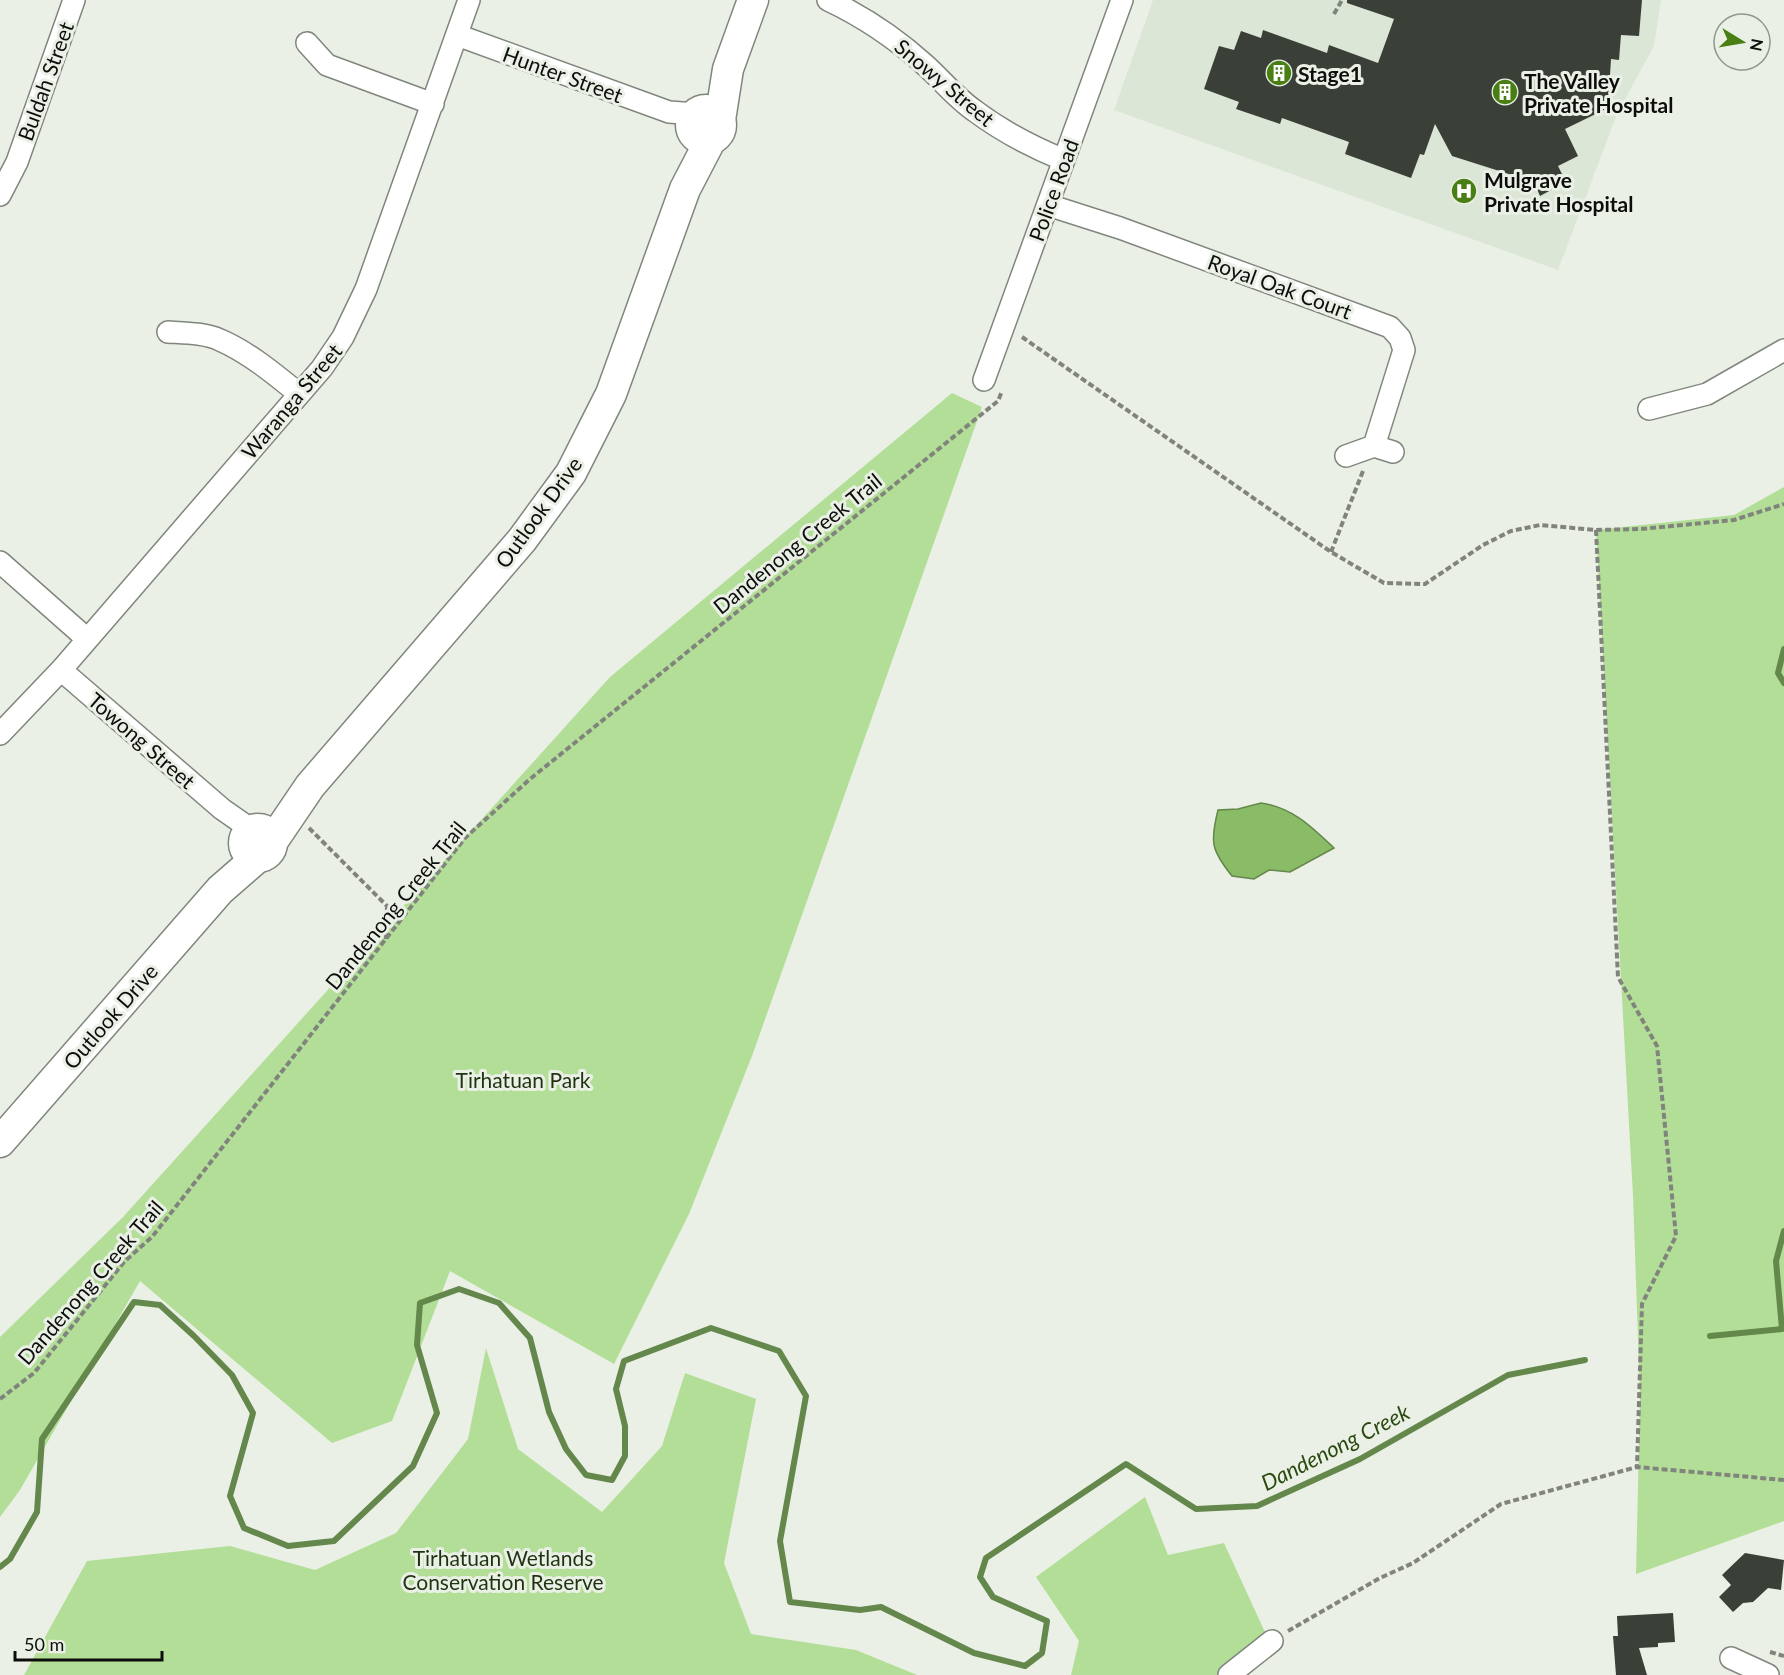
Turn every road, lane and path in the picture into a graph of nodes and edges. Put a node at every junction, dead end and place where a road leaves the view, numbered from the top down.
1 (74, 0) edge
2 (469, 0) edge
3 (753, 0) edge
4 (828, 0) edge
5 (1122, 0) edge
6 (1342, 0) edge
7 (1334, 14) dead end
8 (457, 35) junction
9 (307, 43) dead end
10 (433, 105) junction
11 (698, 123) junction
12 (1064, 160) junction
13 (0, 195) edge
14 (1048, 205) junction
15 (168, 332) dead end
16 (1019, 346) dead end
17 (1784, 351) edge
18 (993, 385) joint
19 (299, 394) junction
20 (1649, 409) dead end
21 (1346, 456) dead end
22 (1367, 467) dead end
23 (1784, 504) edge
24 (1596, 530) junction
25 (1331, 552) junction
26 (0, 562) edge
27 (86, 638) junction
28 (61, 670) junction
29 (0, 734) edge
30 (309, 828) dead end
31 (255, 840) junction
32 (387, 906) junction
33 (405, 915) junction
34 (386, 939) junction
35 (0, 1142) edge
36 (0, 1399) edge
37 (1637, 1467) junction
38 (1783, 1479) edge
39 (1272, 1641) joint
40 (1731, 1658) dead end
41 (1229, 1675) edge
42 (1765, 1675) edge

1 - 13 street, Buldah Street
2 - 8 street, Waranga Street
3 - 11 street, Outlook Drive
4 - 12 street, Snowy Street
5 - 12 street, Police Road
6 - 7 path
8 - 10 street, Waranga Street
8 - 11 street, Hunter Street
9 - 10 street
10 - 19 street, Waranga Street
11 - 31 street, Outlook Drive
12 - 14 street, Police Road
14 - 18 street, Police Road
14 - 21 street, Royal Oak Court
15 - 19 street
16 - 25 path
17 - 20 street
18 - 33 path, Dandenong Creek Trail
19 - 27 street, Waranga Street
22 - 25 path
23 - 24 path
24 - 25 path
24 - 37 path
26 - 27 street
27 - 28 street, Waranga Street
28 - 29 street, Waranga Street
28 - 31 street, Towong Street
30 - 32 path
31 - 35 street, Outlook Drive
32 - 33 path
32 - 34 path
33 - 34 path, Dandenong Creek Trail
34 - 36 path, Dandenong Creek Trail
37 - 38 path
37 - 39 path
39 - 41 street
40 - 42 street

